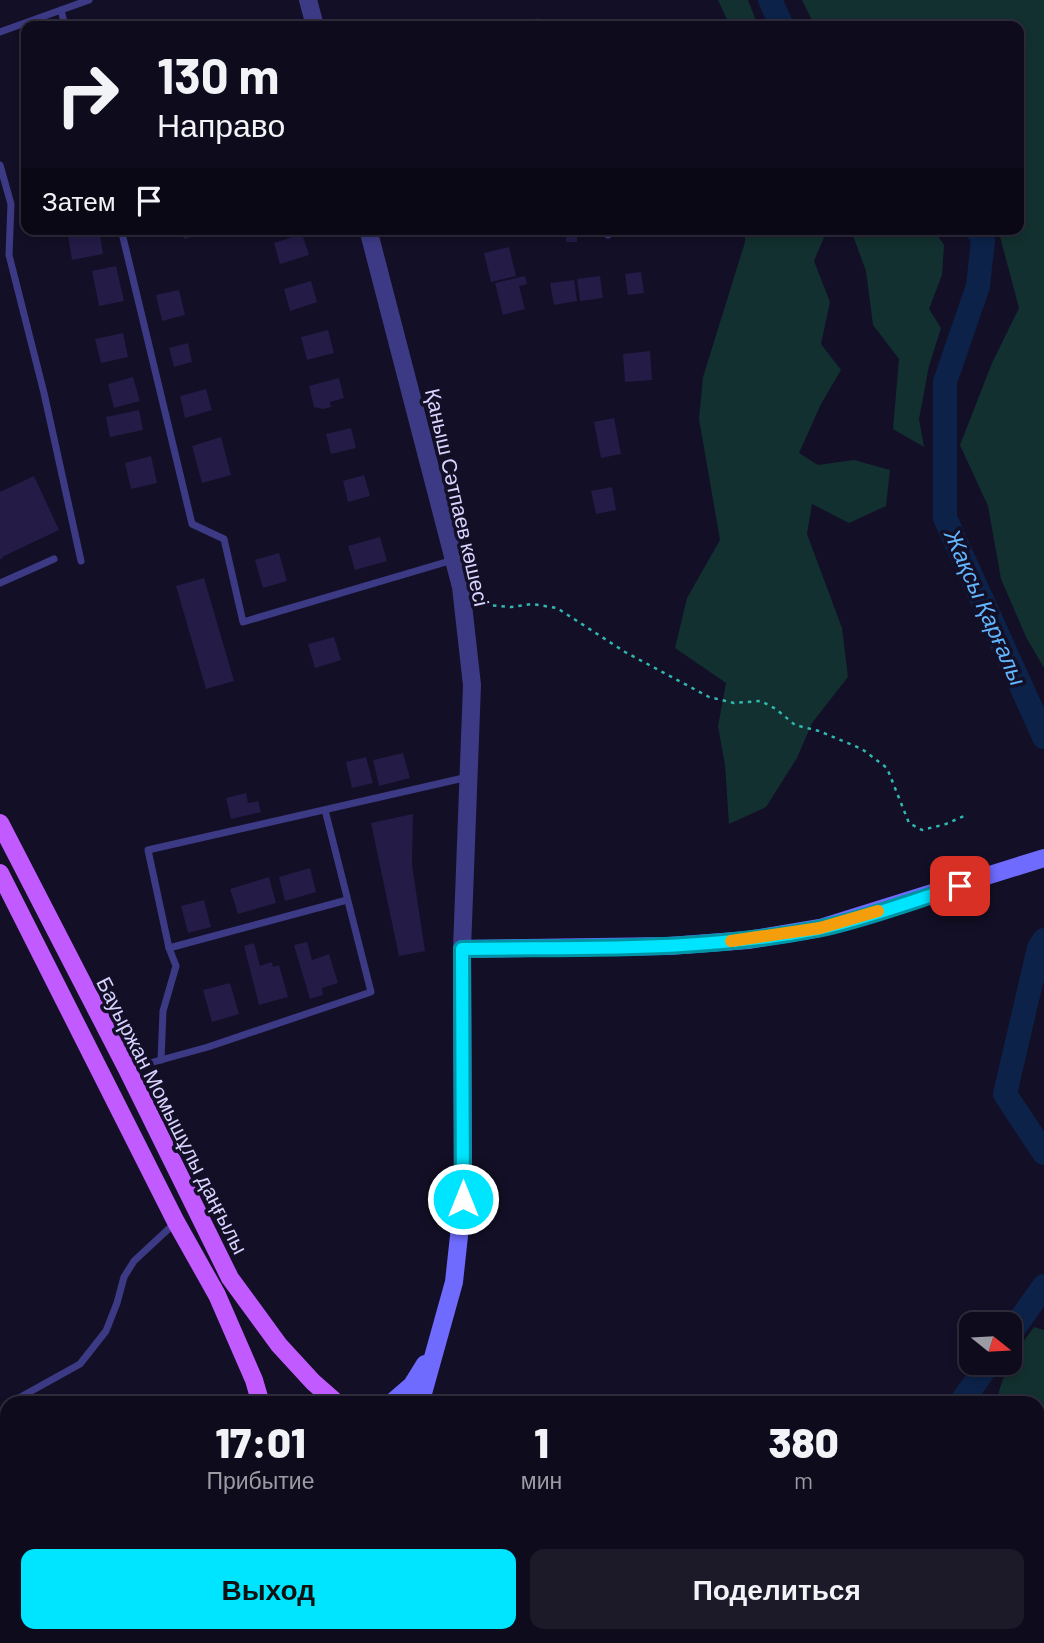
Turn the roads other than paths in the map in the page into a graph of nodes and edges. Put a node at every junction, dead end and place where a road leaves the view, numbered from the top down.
1 (89, 0) edge
2 (308, 0) edge
3 (61, 10) junction
4 (30, 21) edge
5 (64, 21) edge
6 (314, 21) edge
7 (21, 24) edge
8 (0, 32) edge
9 (0, 165) edge
10 (122, 235) edge
11 (370, 235) edge
12 (54, 559) dead end
13 (453, 560) junction
14 (81, 561) dead end
15 (0, 583) edge
16 (468, 777) junction
17 (325, 810) junction
18 (0, 823) edge
19 (1044, 858) edge
20 (0, 873) edge
21 (348, 900) junction
22 (169, 948) junction
23 (462, 949) junction
24 (161, 1060) junction
25 (127, 1069) junction
26 (176, 1222) junction
27 (434, 1350) junction
28 (22, 1396) edge
29 (259, 1396) edge
30 (329, 1396) edge
31 (399, 1396) edge
32 (422, 1396) edge

1 - 3 lane
2 - 6 street
3 - 4 lane
3 - 5 lane
7 - 8 lane
9 - 14 lane
10 - 13 lane
11 - 13 street, Қаныш Сәтпаев көшесі
12 - 15 lane
13 - 16 street, Қаныш Сәтпаев көшесі
16 - 17 lane
16 - 23 street, Қаныш Сәтпаев көшесі
17 - 21 lane
17 - 22 lane
18 - 25 main road, Бауыржан Момышұлы даңғылы
19 - 23 main road
20 - 26 main road, Бауыржан Момышұлы даңғылы
21 - 22 lane
21 - 24 lane
22 - 24 lane
23 - 27 main road
24 - 25 lane
25 - 30 main road, Бауыржан Момышұлы даңғылы
26 - 28 lane
26 - 29 main road, Бауыржан Момышұлы даңғылы
27 - 31 main road
27 - 32 main road

